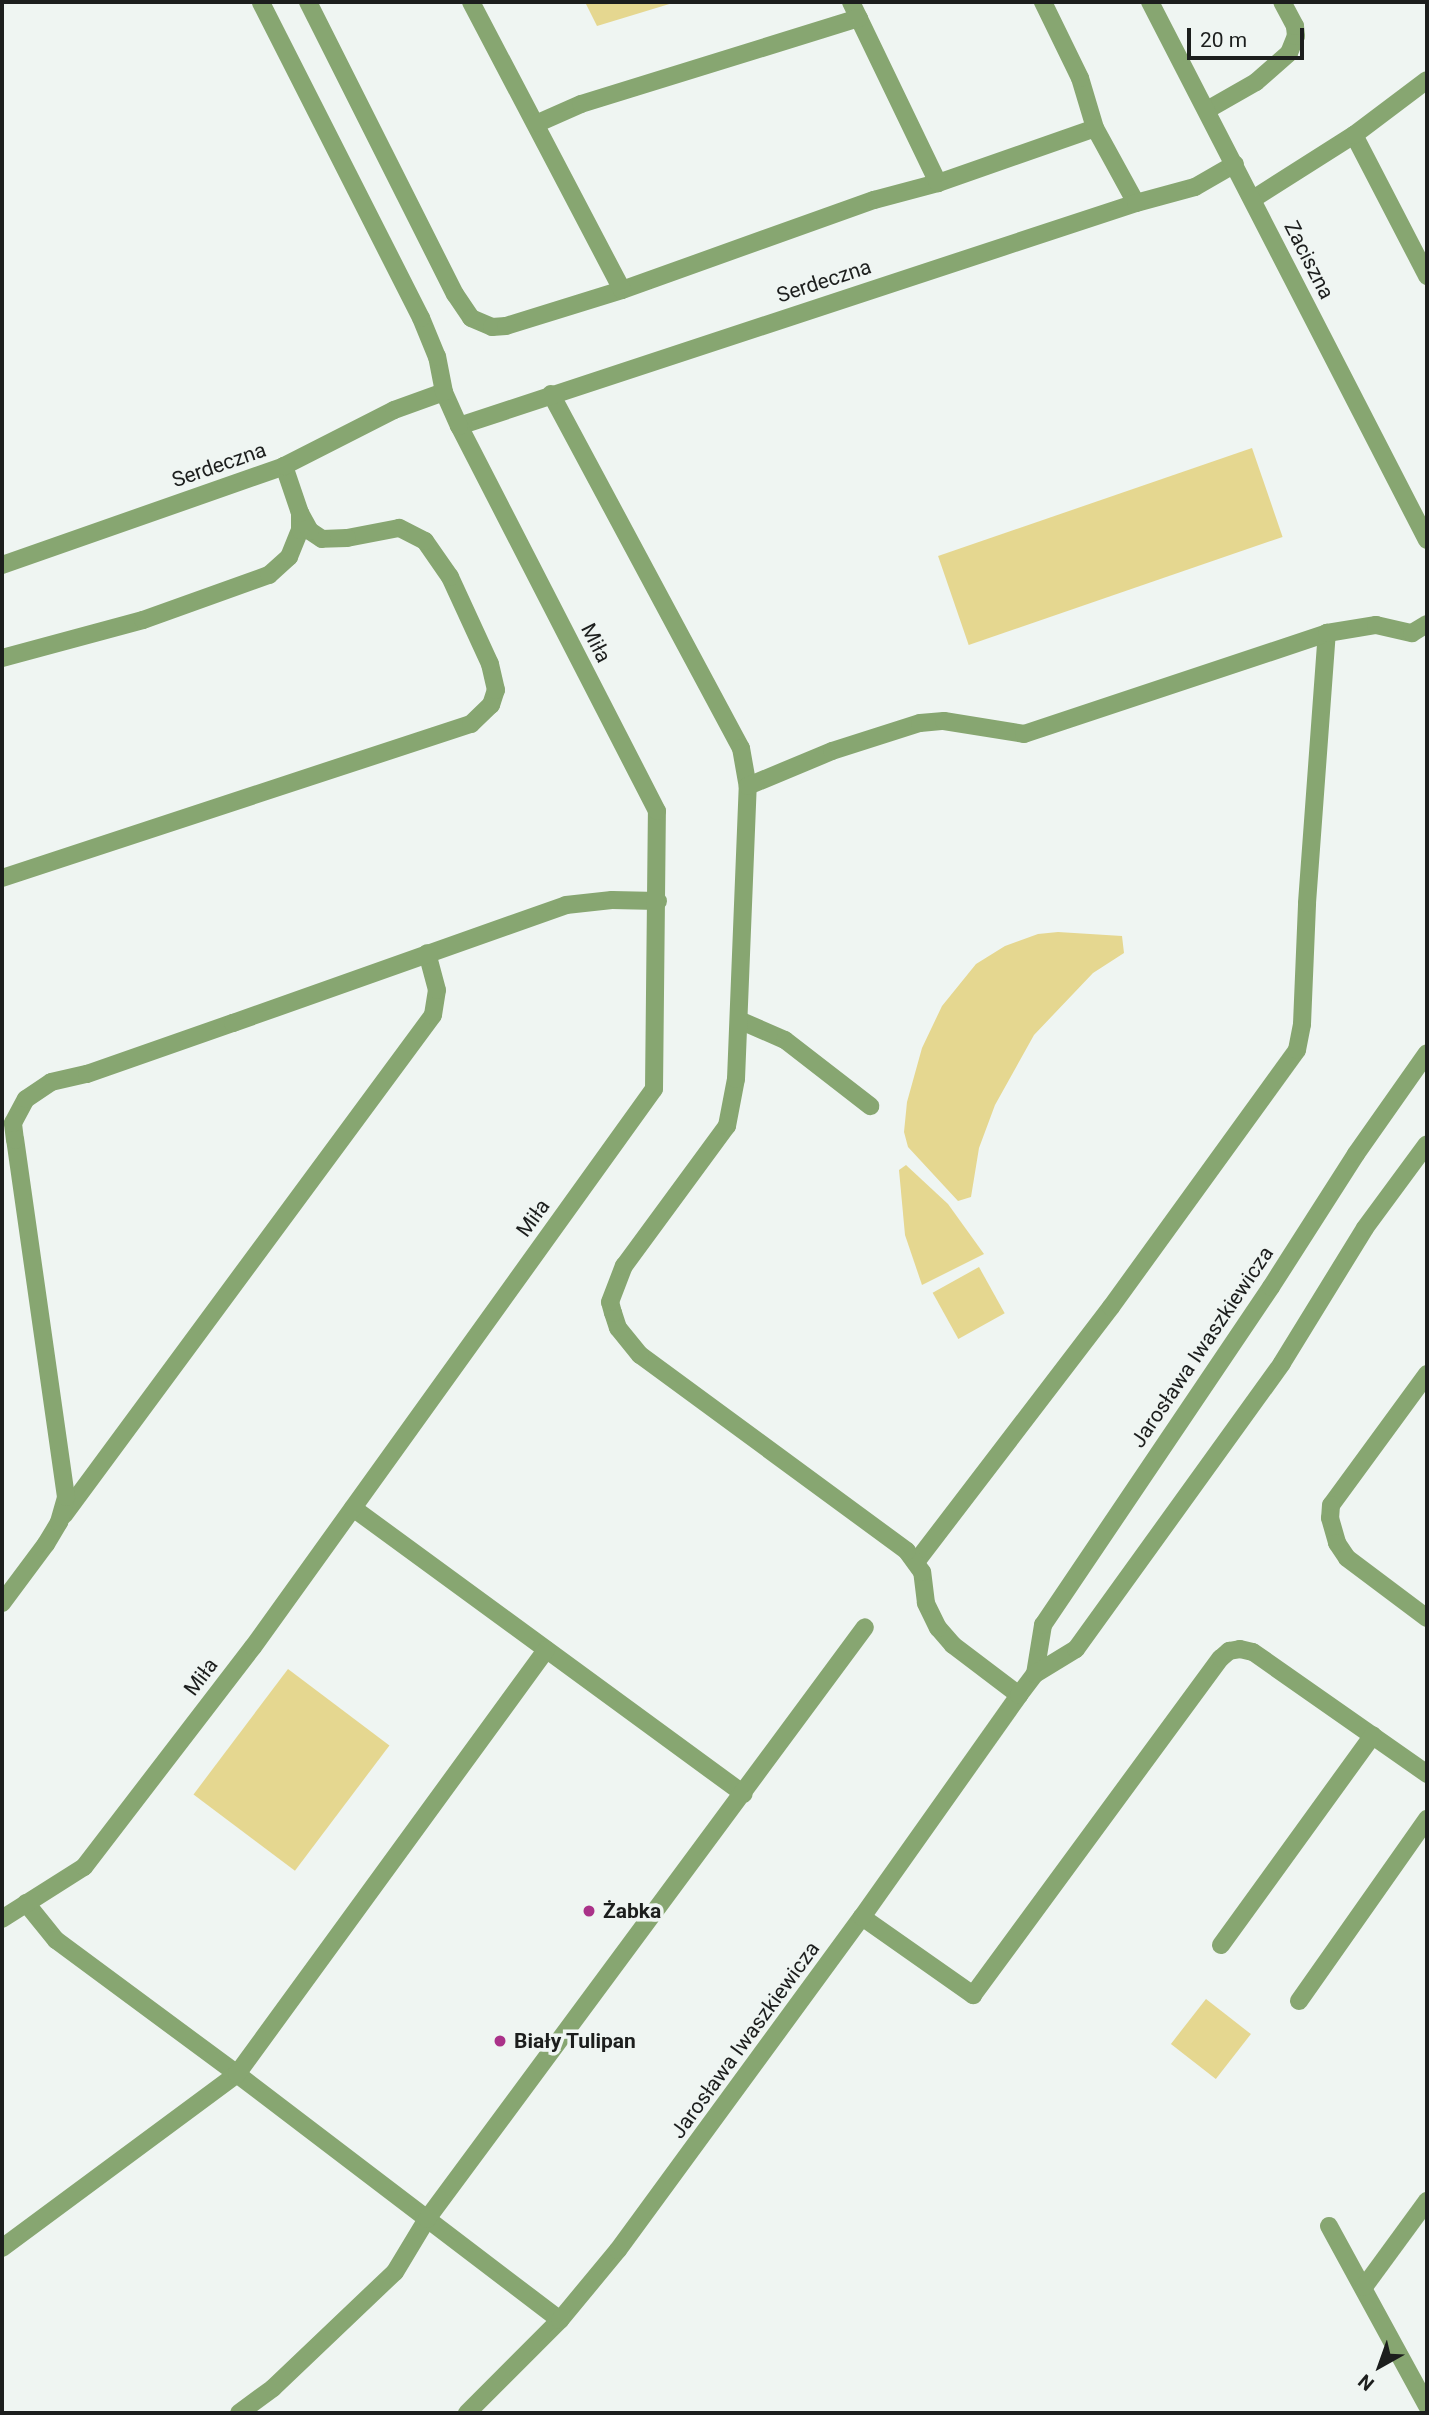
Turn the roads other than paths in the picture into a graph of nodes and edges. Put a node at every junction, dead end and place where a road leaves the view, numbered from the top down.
1 (261, 2) edge
2 (308, 2) edge
3 (471, 2) edge
4 (1043, 2) edge
5 (1150, 2) edge
6 (1282, 2) edge
7 (855, 10) edge
8 (1427, 80) edge
9 (1207, 110) junction
10 (538, 123) junction
11 (1095, 128) junction
12 (1354, 135) junction
13 (1235, 164) junction
14 (938, 183) junction
15 (1253, 199) junction
16 (1136, 203) junction
17 (1427, 276) edge
18 (622, 290) junction
19 (444, 392) junction
20 (551, 394) junction
21 (459, 426) junction
22 (284, 466) junction
23 (300, 513) junction
24 (1427, 540) edge
25 (2, 565) edge
26 (1427, 624) edge
27 (1326, 633) junction
28 (2, 658) edge
29 (747, 786) junction
30 (2, 878) edge
31 (657, 901) junction
32 (427, 953) junction
33 (739, 1020) junction
34 (1427, 1054) edge
35 (870, 1106) dead end
36 (1427, 1144) edge
37 (1427, 1374) edge
38 (353, 1508) junction
39 (59, 1522) junction
40 (916, 1562) junction
41 (2, 1603) edge
42 (1427, 1618) edge
43 (865, 1627) dead end
44 (546, 1650) junction
45 (1035, 1674) junction
46 (1019, 1695) junction
47 (1373, 1735) junction
48 (1427, 1774) edge
49 (744, 1794) junction
50 (1427, 1819) edge
51 (26, 1903) junction
52 (862, 1917) junction
53 (2, 1919) edge
54 (1221, 1945) dead end
55 (1299, 2001) dead end
56 (237, 2074) junction
57 (1427, 2201) edge
58 (427, 2219) junction
59 (1329, 2226) dead end
60 (2, 2248) edge
61 (1364, 2287) junction
62 (560, 2320) junction
63 (1427, 2406) edge
64 (239, 2413) edge
65 (467, 2413) edge

1 - 19 street
2 - 18 street
3 - 10 street
4 - 11 street
5 - 9 street, Zaciszna
6 - 9 street
7 - 10 street
7 - 14 street
8 - 12 street
9 - 13 street, Zaciszna
10 - 18 street
11 - 14 street
11 - 16 street
12 - 15 street
12 - 17 street
13 - 15 street, Zaciszna
13 - 16 street, Serdeczna
14 - 18 street
15 - 24 street, Zaciszna
16 - 20 street, Serdeczna
19 - 21 street
19 - 22 street, Serdeczna
20 - 21 street, Serdeczna
20 - 29 street
21 - 31 street, Miła
22 - 23 street
22 - 25 street, Serdeczna
23 - 28 street
23 - 30 street
26 - 27 street
27 - 29 street
27 - 40 street
29 - 33 street
31 - 32 street
31 - 38 street, Miła
32 - 39 street
32 - 39 street
33 - 35 street
33 - 40 street
34 - 45 street, Jarosława Iwaszkiewicza
36 - 45 street, Jarosława Iwaszkiewicza
37 - 42 street
38 - 44 street
38 - 51 street, Miła
39 - 41 street
40 - 46 street
43 - 49 street
44 - 49 street
44 - 56 street
45 - 46 street, Jarosława Iwaszkiewicza
46 - 52 street, Jarosława Iwaszkiewicza
47 - 48 street
47 - 52 street
47 - 54 street
49 - 58 street
50 - 55 street
51 - 53 street, Miła
51 - 56 street
52 - 62 street, Jarosława Iwaszkiewicza
56 - 58 street
56 - 60 street
57 - 61 street
58 - 62 street
58 - 64 street
59 - 61 street
61 - 63 street
62 - 65 street, Jarosława Iwaszkiewicza

